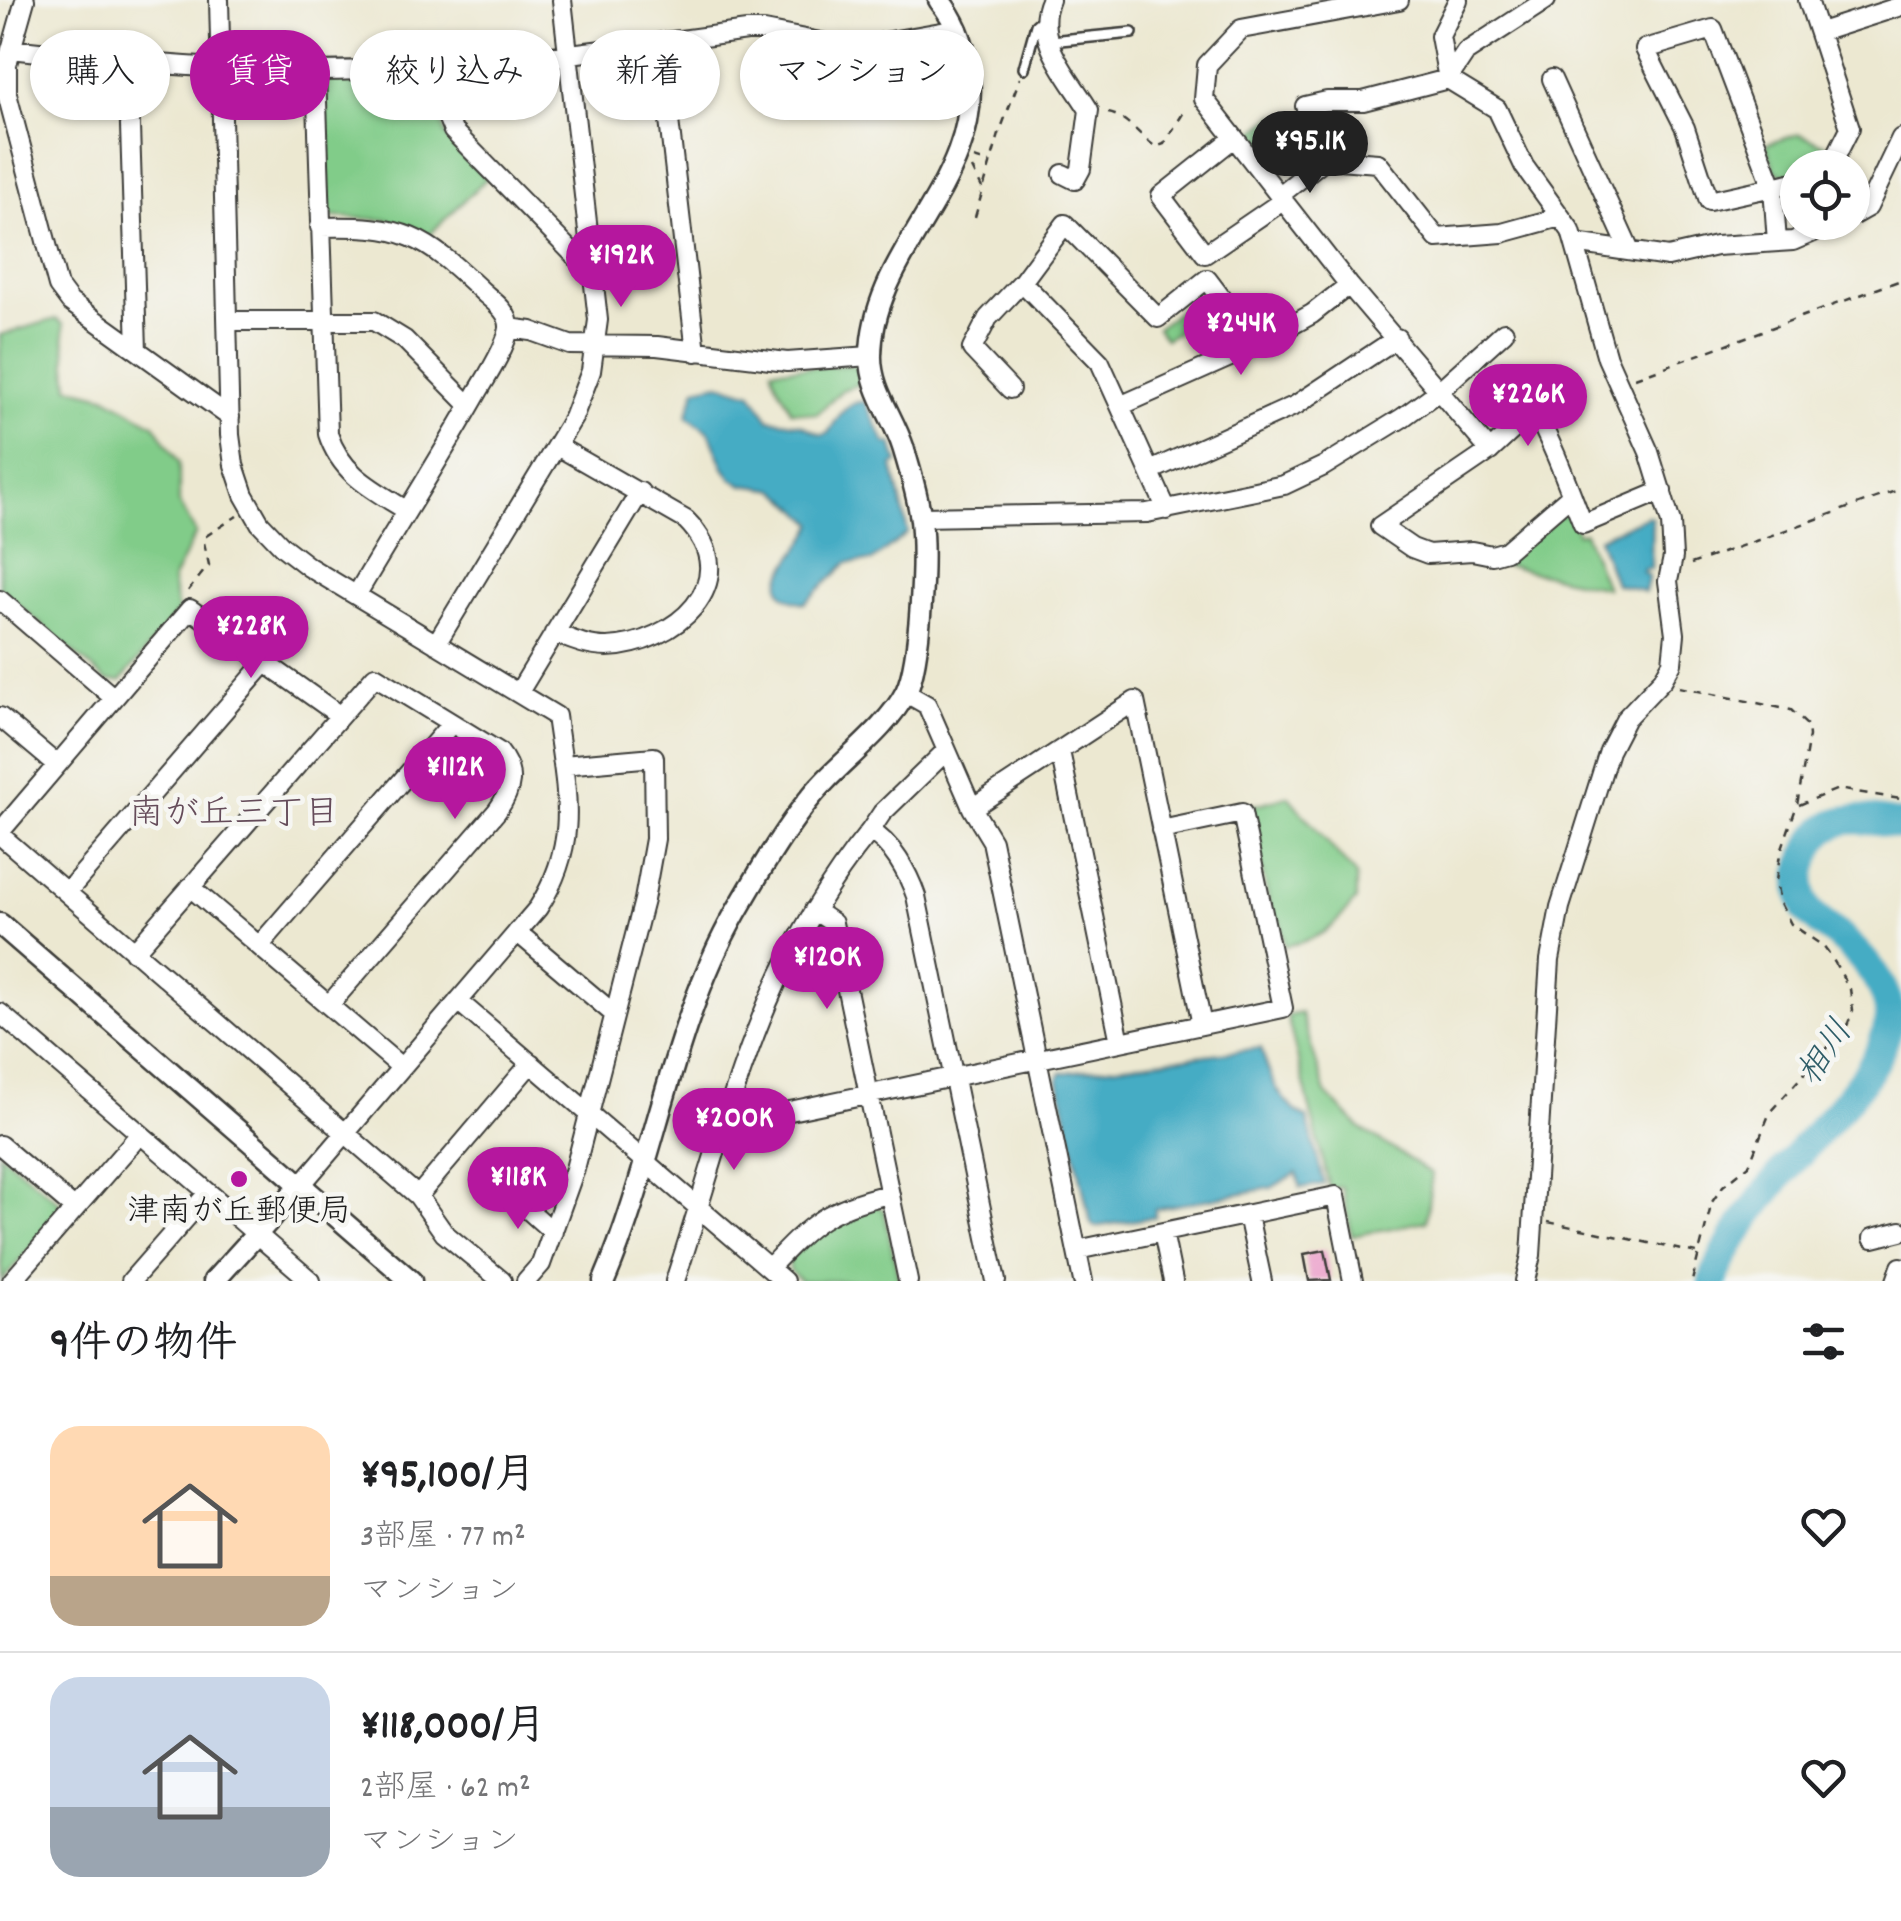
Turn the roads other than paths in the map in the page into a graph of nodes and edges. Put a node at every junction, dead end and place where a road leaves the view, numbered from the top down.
1 (25, 0) edge
2 (218, 0) edge
3 (562, 0) edge
4 (939, 0) edge
5 (1050, 0) edge
6 (1399, 0) edge
7 (1458, 0) edge
8 (1546, 0) edge
9 (1808, 0) edge
10 (1900, 10) edge
11 (1043, 19) junction
12 (219, 30) edge
13 (958, 30) edge
14 (1820, 32) junction
15 (1132, 33) dead end
16 (1050, 41) junction
17 (10, 50) junction
18 (30, 52) edge
19 (580, 53) edge
20 (569, 54) junction
21 (560, 55) edge
22 (1024, 68) road end
23 (1448, 79) junction
24 (1552, 79) dead end
25 (1304, 106) dead end
26 (130, 120) edge
27 (222, 120) edge
28 (317, 120) edge
29 (448, 120) edge
30 (669, 120) edge
31 (967, 120) edge
32 (1234, 138) junction
33 (1901, 138) edge
34 (1839, 150) edge
35 (1063, 174) dead end
36 (1780, 185) edge
37 (1773, 187) junction
38 (1282, 198) junction
39 (1870, 203) edge
40 (1560, 218) junction
41 (320, 227) junction
42 (1790, 240) edge
43 (1575, 242) junction
44 (1777, 242) junction
45 (1630, 249) junction
46 (596, 276) junction
47 (1022, 282) junction
48 (1349, 284) junction
49 (323, 319) junction
50 (228, 321) junction
51 (508, 328) junction
52 (1504, 332) dead end
53 (1396, 338) junction
54 (597, 345) junction
55 (1248, 349) junction
56 (137, 350) junction
57 (696, 352) junction
58 (870, 356) junction
59 (1010, 389) dead end
60 (1440, 390) junction
61 (470, 406) junction
62 (1120, 406) junction
63 (230, 416) junction
64 (558, 446) junction
65 (1490, 450) junction
66 (1150, 471) junction
67 (1662, 491) junction
68 (640, 492) junction
69 (1571, 495) junction
70 (406, 510) junction
71 (1167, 510) junction
72 (921, 517) junction
73 (356, 594) junction
74 (0, 600) edge
75 (554, 633) junction
76 (436, 644) junction
77 (266, 662) junction
78 (519, 692) junction
79 (906, 693) junction
80 (114, 698) junction
81 (339, 715) junction
82 (0, 718) edge
83 (452, 723) junction
84 (946, 751) junction
85 (1060, 751) junction
86 (56, 766) junction
87 (563, 766) junction
88 (972, 808) junction
89 (1161, 830) junction
90 (870, 831) junction
91 (0, 833) edge
92 (190, 887) junction
93 (67, 892) junction
94 (814, 910) junction
95 (0, 924) edge
96 (517, 932) junction
97 (260, 945) junction
98 (134, 952) junction
99 (458, 1001) junction
100 (328, 1005) junction
101 (0, 1013) edge
102 (614, 1014) junction
103 (1202, 1025) junction
104 (1120, 1042) junction
105 (1037, 1058) junction
106 (531, 1063) junction
107 (401, 1067) junction
108 (952, 1076) junction
109 (867, 1094) junction
110 (590, 1112) junction
111 (723, 1125) junction
112 (343, 1132) junction
113 (140, 1134) junction
114 (0, 1144) edge
115 (644, 1160) junction
116 (301, 1184) junction
117 (208, 1192) junction
118 (889, 1194) junction
119 (418, 1196) junction
120 (516, 1198) dead end
121 (74, 1208) junction
122 (699, 1208) junction
123 (1248, 1214) junction
124 (1901, 1231) edge
125 (256, 1232) junction
126 (552, 1232) junction
127 (1163, 1232) junction
128 (1874, 1238) dead end
129 (1077, 1250) junction
130 (1901, 1267) edge
131 (769, 1268) junction
132 (303, 1278) edge
133 (12, 1281) edge
134 (131, 1281) edge
135 (214, 1281) edge
136 (411, 1281) edge
137 (502, 1281) edge
138 (526, 1281) edge
139 (604, 1281) edge
140 (675, 1281) edge
141 (784, 1281) edge
142 (908, 1281) edge
143 (996, 1281) edge
144 (1084, 1281) edge
145 (1173, 1281) edge
146 (1262, 1281) edge
147 (1354, 1281) edge
148 (1525, 1281) edge
149 (1896, 1281) edge

1 - 17 street
2 - 12 street
3 - 20 street
4 - 13 street
5 - 11 street
6 - 32 street
7 - 23 street
8 - 23 street
9 - 14 street
10 - 14 street
11 - 16 street
11 - 22 lane
14 - 34 street
15 - 16 lane
16 - 35 street
17 - 18 street
17 - 56 street
19 - 20 street
20 - 21 street
20 - 46 street
23 - 25 street
23 - 40 street
24 - 45 street
26 - 56 street
27 - 50 street
28 - 41 street
29 - 46 street
30 - 57 street
31 - 58 street
32 - 38 street
32 - 38 street
33 - 39 street
36 - 37 street
37 - 37 street
37 - 44 street
38 - 40 street
38 - 48 street
40 - 43 street
41 - 49 street
41 - 51 street
42 - 44 street
43 - 45 street
43 - 67 street
44 - 45 street
46 - 54 street
47 - 55 street
47 - 59 street
47 - 62 street
48 - 53 street
48 - 55 street
49 - 50 street
49 - 61 street
49 - 70 street
50 - 63 street
51 - 54 street
51 - 61 street
52 - 60 street
53 - 60 street
53 - 66 street
54 - 57 street
54 - 64 street
55 - 62 street
56 - 63 street
57 - 58 street
58 - 72 street
60 - 65 street
60 - 71 street
61 - 70 street
62 - 66 street
63 - 73 street
64 - 68 street
64 - 76 street
65 - 69 street
65 - 69 street
66 - 71 street
67 - 69 street
67 - 148 street
68 - 75 street
68 - 75 street
70 - 73 street
71 - 72 street
72 - 79 street
73 - 76 street
74 - 80 street
75 - 78 street
76 - 78 street
77 - 80 street
77 - 81 street
77 - 93 street
78 - 87 street
79 - 84 street
79 - 115 street
80 - 86 street
81 - 83 street
81 - 92 street
82 - 86 street
83 - 97 street
83 - 100 street
84 - 88 street
84 - 90 street
85 - 88 street
85 - 89 street
85 - 104 street
86 - 91 street
87 - 96 street
87 - 102 street
88 - 105 street
89 - 103 street
89 - 103 street
90 - 94 street
90 - 108 street
91 - 93 street
92 - 97 street
92 - 98 street
93 - 98 street
94 - 109 street
94 - 111 street
95 - 116 street
96 - 99 street
96 - 102 street
97 - 100 street
98 - 112 street
99 - 106 street
99 - 107 street
100 - 107 street
101 - 113 street
102 - 110 street
103 - 104 street
104 - 105 street
105 - 108 street
105 - 129 street
106 - 110 street
106 - 119 street
107 - 112 street
108 - 109 street
108 - 143 street
109 - 111 street
109 - 118 street
110 - 115 street
110 - 126 street
111 - 122 street
112 - 116 street
112 - 119 street
113 - 117 street
113 - 121 street
114 - 121 street
115 - 122 street
115 - 139 street
116 - 125 street
116 - 136 street
117 - 125 street
117 - 134 street
118 - 131 street
118 - 142 street
119 - 137 street
120 - 126 street
121 - 133 street
122 - 131 street
122 - 140 street
123 - 127 street
123 - 146 street
123 - 147 street
124 - 128 street
125 - 132 street
125 - 135 street
126 - 138 street
127 - 129 street
127 - 145 street
129 - 144 street
130 - 149 street
131 - 141 street

